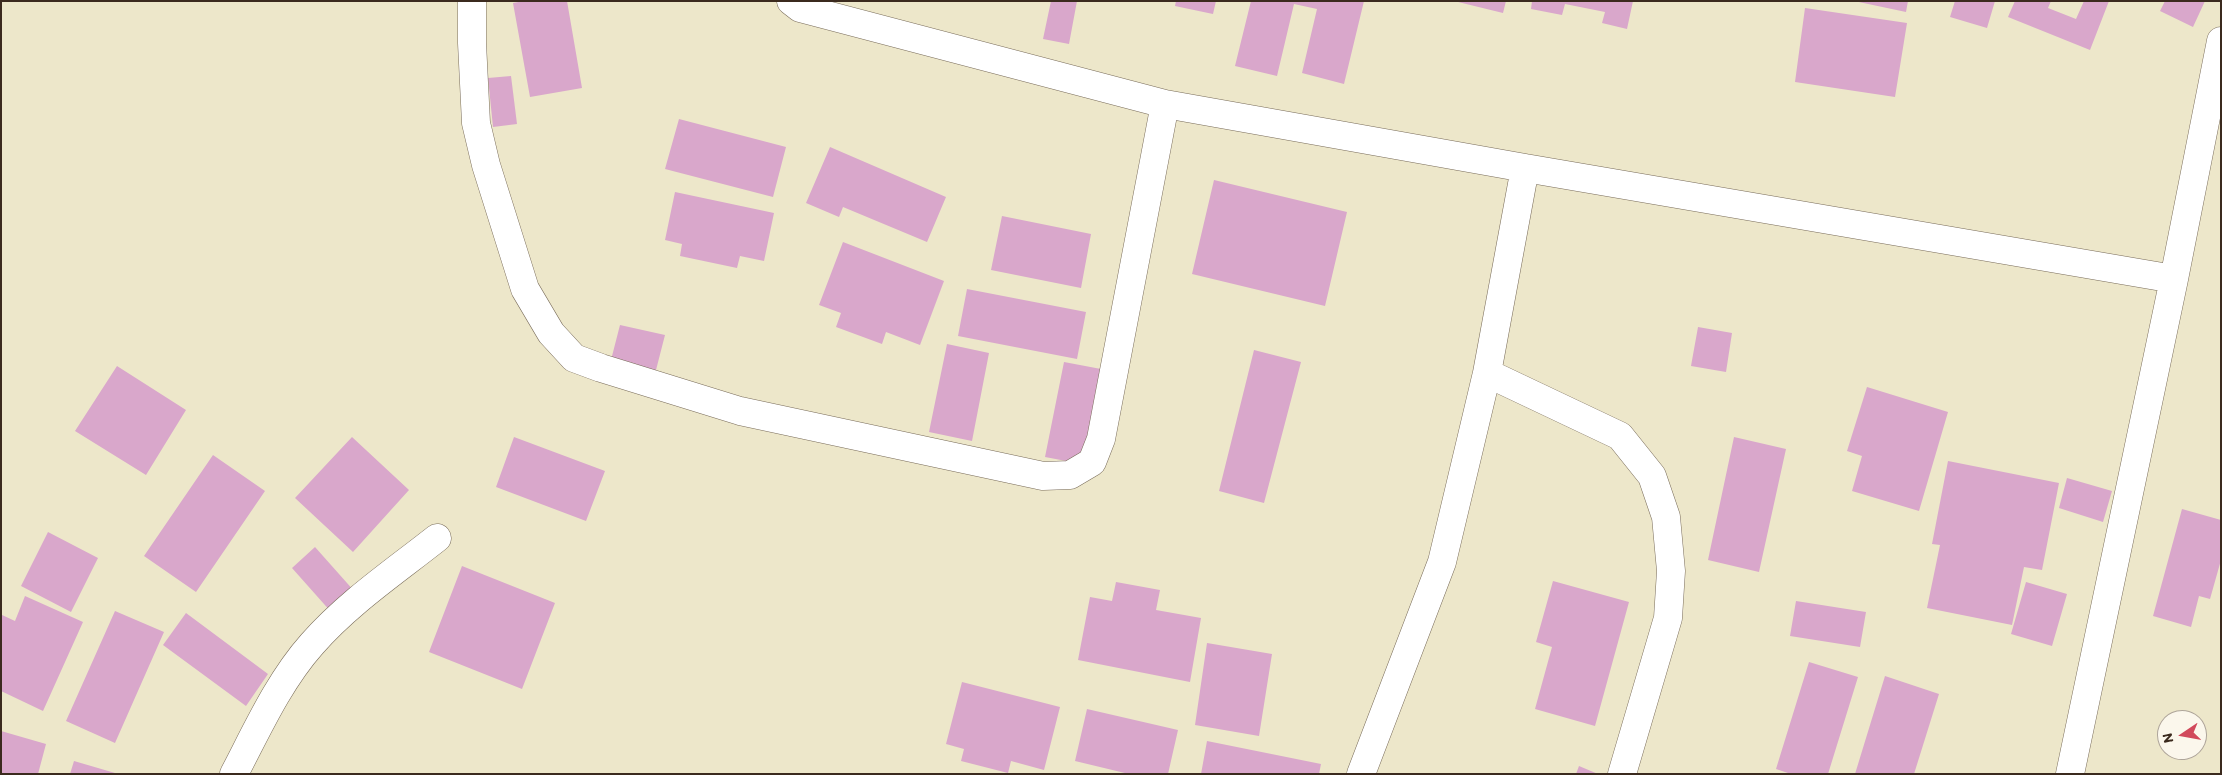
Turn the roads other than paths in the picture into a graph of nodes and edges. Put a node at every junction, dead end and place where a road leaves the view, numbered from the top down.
1 (472, 1) edge
2 (791, 1) edge
3 (2221, 41) edge
4 (1165, 104) junction
5 (1525, 168) junction
6 (2174, 279) junction
7 (1487, 374) junction
8 (437, 538) dead end
9 (234, 774) edge
10 (1361, 774) edge
11 (1622, 774) edge
12 (2070, 774) edge

1 - 4 street
2 - 4 street
3 - 6 street
4 - 5 street
5 - 6 street
5 - 7 street
6 - 12 street
7 - 10 street
7 - 11 street
8 - 9 street

